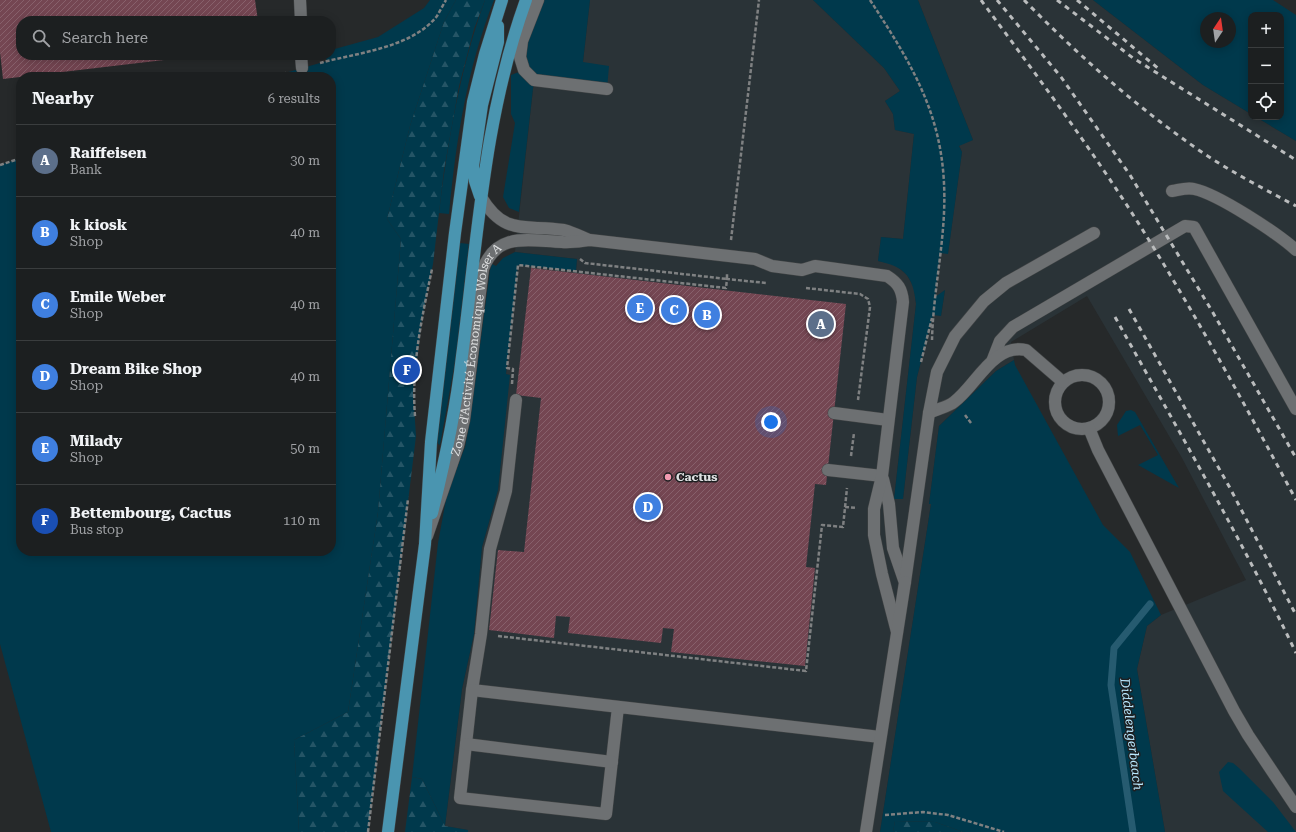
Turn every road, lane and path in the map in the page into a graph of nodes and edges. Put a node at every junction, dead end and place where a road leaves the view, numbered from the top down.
1 (300, 0) edge
2 (446, 0) edge
3 (526, 0) edge
4 (538, 0) edge
5 (759, 0) edge
6 (870, 0) edge
7 (500, 5) edge
8 (301, 16) edge
9 (302, 60) edge
10 (302, 68) junction
11 (288, 72) edge
12 (607, 89) dead end
13 (16, 160) edge
14 (0, 165) edge
15 (1172, 190) dead end
16 (481, 197) junction
17 (1094, 232) dead end
18 (590, 240) junction
19 (1296, 250) edge
20 (577, 256) dead end
21 (729, 256) junction
22 (727, 279) junction
23 (774, 284) dead end
24 (805, 288) dead end
25 (932, 344) dead end
26 (993, 359) junction
27 (507, 368) dead end
28 (1063, 382) junction
29 (516, 400) dead end
30 (1296, 409) edge
31 (929, 412) junction
32 (834, 413) dead end
33 (856, 416) junction
34 (888, 420) junction
35 (1089, 428) junction
36 (828, 470) dead end
37 (849, 472) junction
38 (882, 476) junction
39 (845, 507) junction
40 (864, 508) dead end
41 (425, 544) junction
42 (904, 582) junction
43 (898, 632) junction
44 (481, 634) junction
45 (472, 690) junction
46 (618, 707) junction
47 (880, 737) junction
48 (466, 744) junction
49 (612, 762) junction
50 (1296, 806) edge
51 (883, 816) dead end
52 (388, 832) edge
53 (866, 832) edge
54 (1004, 832) edge

1 - 8 street
2 - 10 path
3 - 16 main road
4 - 12 street
5 - 21 path
6 - 25 path
7 - 16 main road
7 - 41 main road
9 - 10 street
10 - 11 path
13 - 14 path
15 - 19 street
16 - 18 street, Zone d'Activité Économique Wolser A
16 - 41 main road
17 - 31 street, Zone d'Activité Économique Wolser A
18 - 21 street, Zone d'Activité Économique Wolser A
18 - 41 street, Zone d'Activité Économique Wolser A
20 - 22 path
21 - 22 path
21 - 34 street, Zone d'Activité Économique Wolser A
22 - 23 path
22 - 27 path
24 - 33 path
26 - 28 street
26 - 30 street
26 - 31 street
28 - 35 street
28 - 35 street
29 - 44 street
31 - 42 street, Zone d'Activité Économique Wolser A
32 - 33 street
33 - 34 street
33 - 37 path
34 - 38 street, Zone d'Activité Économique Wolser A
35 - 50 street
36 - 37 street
37 - 38 street
37 - 39 path
38 - 42 street, Zone d'Activité Économique Wolser A
38 - 43 street, Zone d'Activité Économique Wolser A
39 - 40 path
39 - 44 path
41 - 52 main road
42 - 43 street, Zone d'Activité Économique Wolser A
43 - 47 street, Zone d'Activité Économique Wolser A
44 - 45 street
45 - 46 street
45 - 48 street
46 - 47 street
46 - 49 street
47 - 53 street, Zone d'Activité Économique Wolser A
48 - 49 street
48 - 49 street
51 - 54 path

